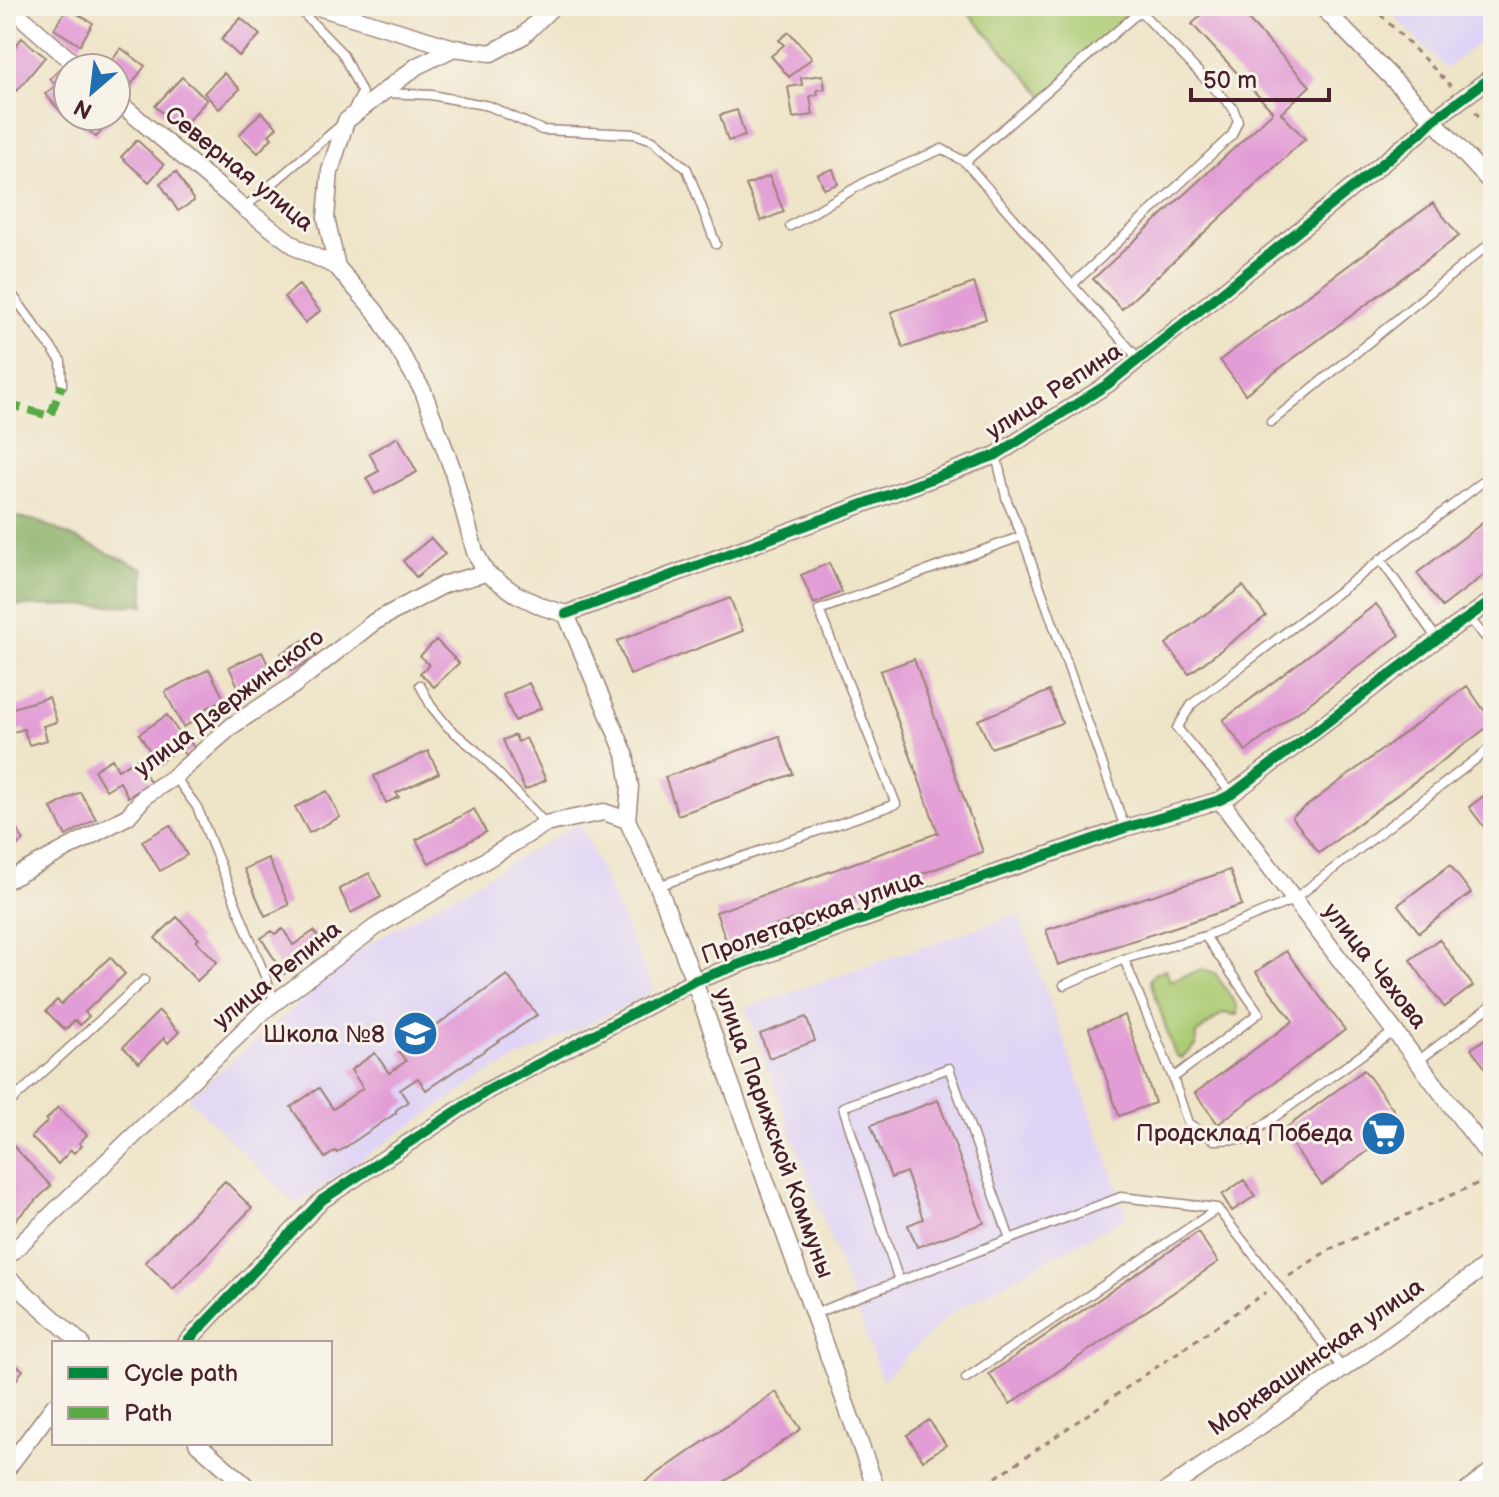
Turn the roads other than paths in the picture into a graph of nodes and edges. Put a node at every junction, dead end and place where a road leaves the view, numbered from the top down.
1 (9, 6) edge
2 (296, 6) edge
3 (315, 6) edge
4 (553, 6) edge
5 (1321, 6) edge
6 (1143, 9) edge
7 (454, 48) junction
8 (61, 52) edge
9 (1493, 76) edge
10 (381, 93) junction
11 (132, 114) edge
12 (1433, 120) junction
13 (346, 121) junction
14 (965, 162) junction
15 (1493, 185) edge
16 (244, 208) junction
17 (790, 226) dead end
18 (1493, 241) edge
19 (716, 244) dead end
20 (337, 267) junction
21 (1072, 285) junction
22 (6, 286) edge
23 (1139, 359) junction
24 (62, 385) dead end
25 (1271, 422) dead end
26 (996, 455) junction
27 (1493, 474) edge
28 (1022, 536) junction
29 (1380, 559) junction
30 (486, 573) junction
31 (1493, 600) edge
32 (566, 614) junction
33 (1469, 618) junction
34 (1437, 639) junction
35 (1493, 646) edge
36 (420, 685) dead end
37 (1493, 746) edge
38 (174, 777) junction
39 (1226, 797) junction
40 (627, 820) junction
41 (545, 824) junction
42 (1125, 828) junction
43 (6, 881) edge
44 (658, 886) junction
45 (1293, 900) junction
46 (1205, 936) junction
47 (1124, 959) junction
48 (144, 980) dead end
49 (694, 981) junction
50 (1064, 985) dead end
51 (275, 1002) junction
52 (1493, 1004) edge
53 (1396, 1031) junction
54 (1418, 1061) junction
55 (1173, 1078) junction
56 (6, 1106) edge
57 (1493, 1161) edge
58 (1217, 1208) junction
59 (1010, 1239) junction
60 (6, 1258) edge
61 (1493, 1261) edge
62 (6, 1276) edge
63 (899, 1281) junction
64 (813, 1314) junction
65 (79, 1341) edge
66 (188, 1341) edge
67 (1343, 1369) junction
68 (966, 1378) dead end
69 (52, 1409) edge
70 (199, 1445) edge
71 (6, 1470) edge
72 (1493, 1470) edge
73 (252, 1491) edge
74 (877, 1491) edge
75 (1166, 1491) edge
76 (1467, 1491) edge

1 - 8 street
2 - 13 lane
3 - 7 street
4 - 7 street
5 - 12 street
6 - 14 lane
6 - 21 lane
7 - 10 street
9 - 12 street, улица Репина
10 - 13 street
10 - 19 lane
11 - 16 street, Северная улица
12 - 15 street
12 - 23 street, улица Репина
13 - 16 lane
13 - 20 street, Северная улица
14 - 17 lane
14 - 21 lane
16 - 20 street, Северная улица
18 - 25 lane
20 - 30 street, Северная улица
21 - 23 lane
22 - 24 lane
23 - 26 street, улица Репина
26 - 28 lane
26 - 32 street, улица Репина
27 - 29 lane
28 - 42 lane
28 - 44 lane
29 - 34 lane
29 - 39 lane
30 - 32 street
30 - 38 street, улица Дзержинского
31 - 33 street, Пролетарская улица
32 - 40 street, улица Парижской Коммуны
33 - 34 street, Пролетарская улица
33 - 35 lane
34 - 39 street, Пролетарская улица
36 - 41 lane
37 - 45 lane
38 - 43 street, улица Дзержинского
38 - 51 lane
39 - 42 street, Пролетарская улица
39 - 45 street, улица Чехова
40 - 41 street, улица Репина
40 - 44 street, улица Парижской Коммуны
41 - 51 street, улица Репина
42 - 49 street, Пролетарская улица
44 - 49 street, улица Парижской Коммуны
45 - 46 lane
45 - 53 street, улица Чехова
46 - 47 lane
46 - 55 lane
47 - 50 lane
47 - 55 lane
48 - 56 lane
49 - 64 street, улица Парижской Коммуны
49 - 66 street, Пролетарская улица
51 - 60 street, улица Репина
52 - 54 lane
53 - 54 street, улица Чехова
53 - 55 lane
54 - 57 street, улица Чехова
58 - 59 lane
58 - 67 lane
58 - 68 lane
59 - 63 lane
59 - 63 lane
61 - 67 street, Морквашинская улица
62 - 65 street
63 - 64 lane
64 - 74 street, улица Парижской Коммуны
67 - 75 street, Морквашинская улица
69 - 71 street
70 - 73 street
72 - 76 street

